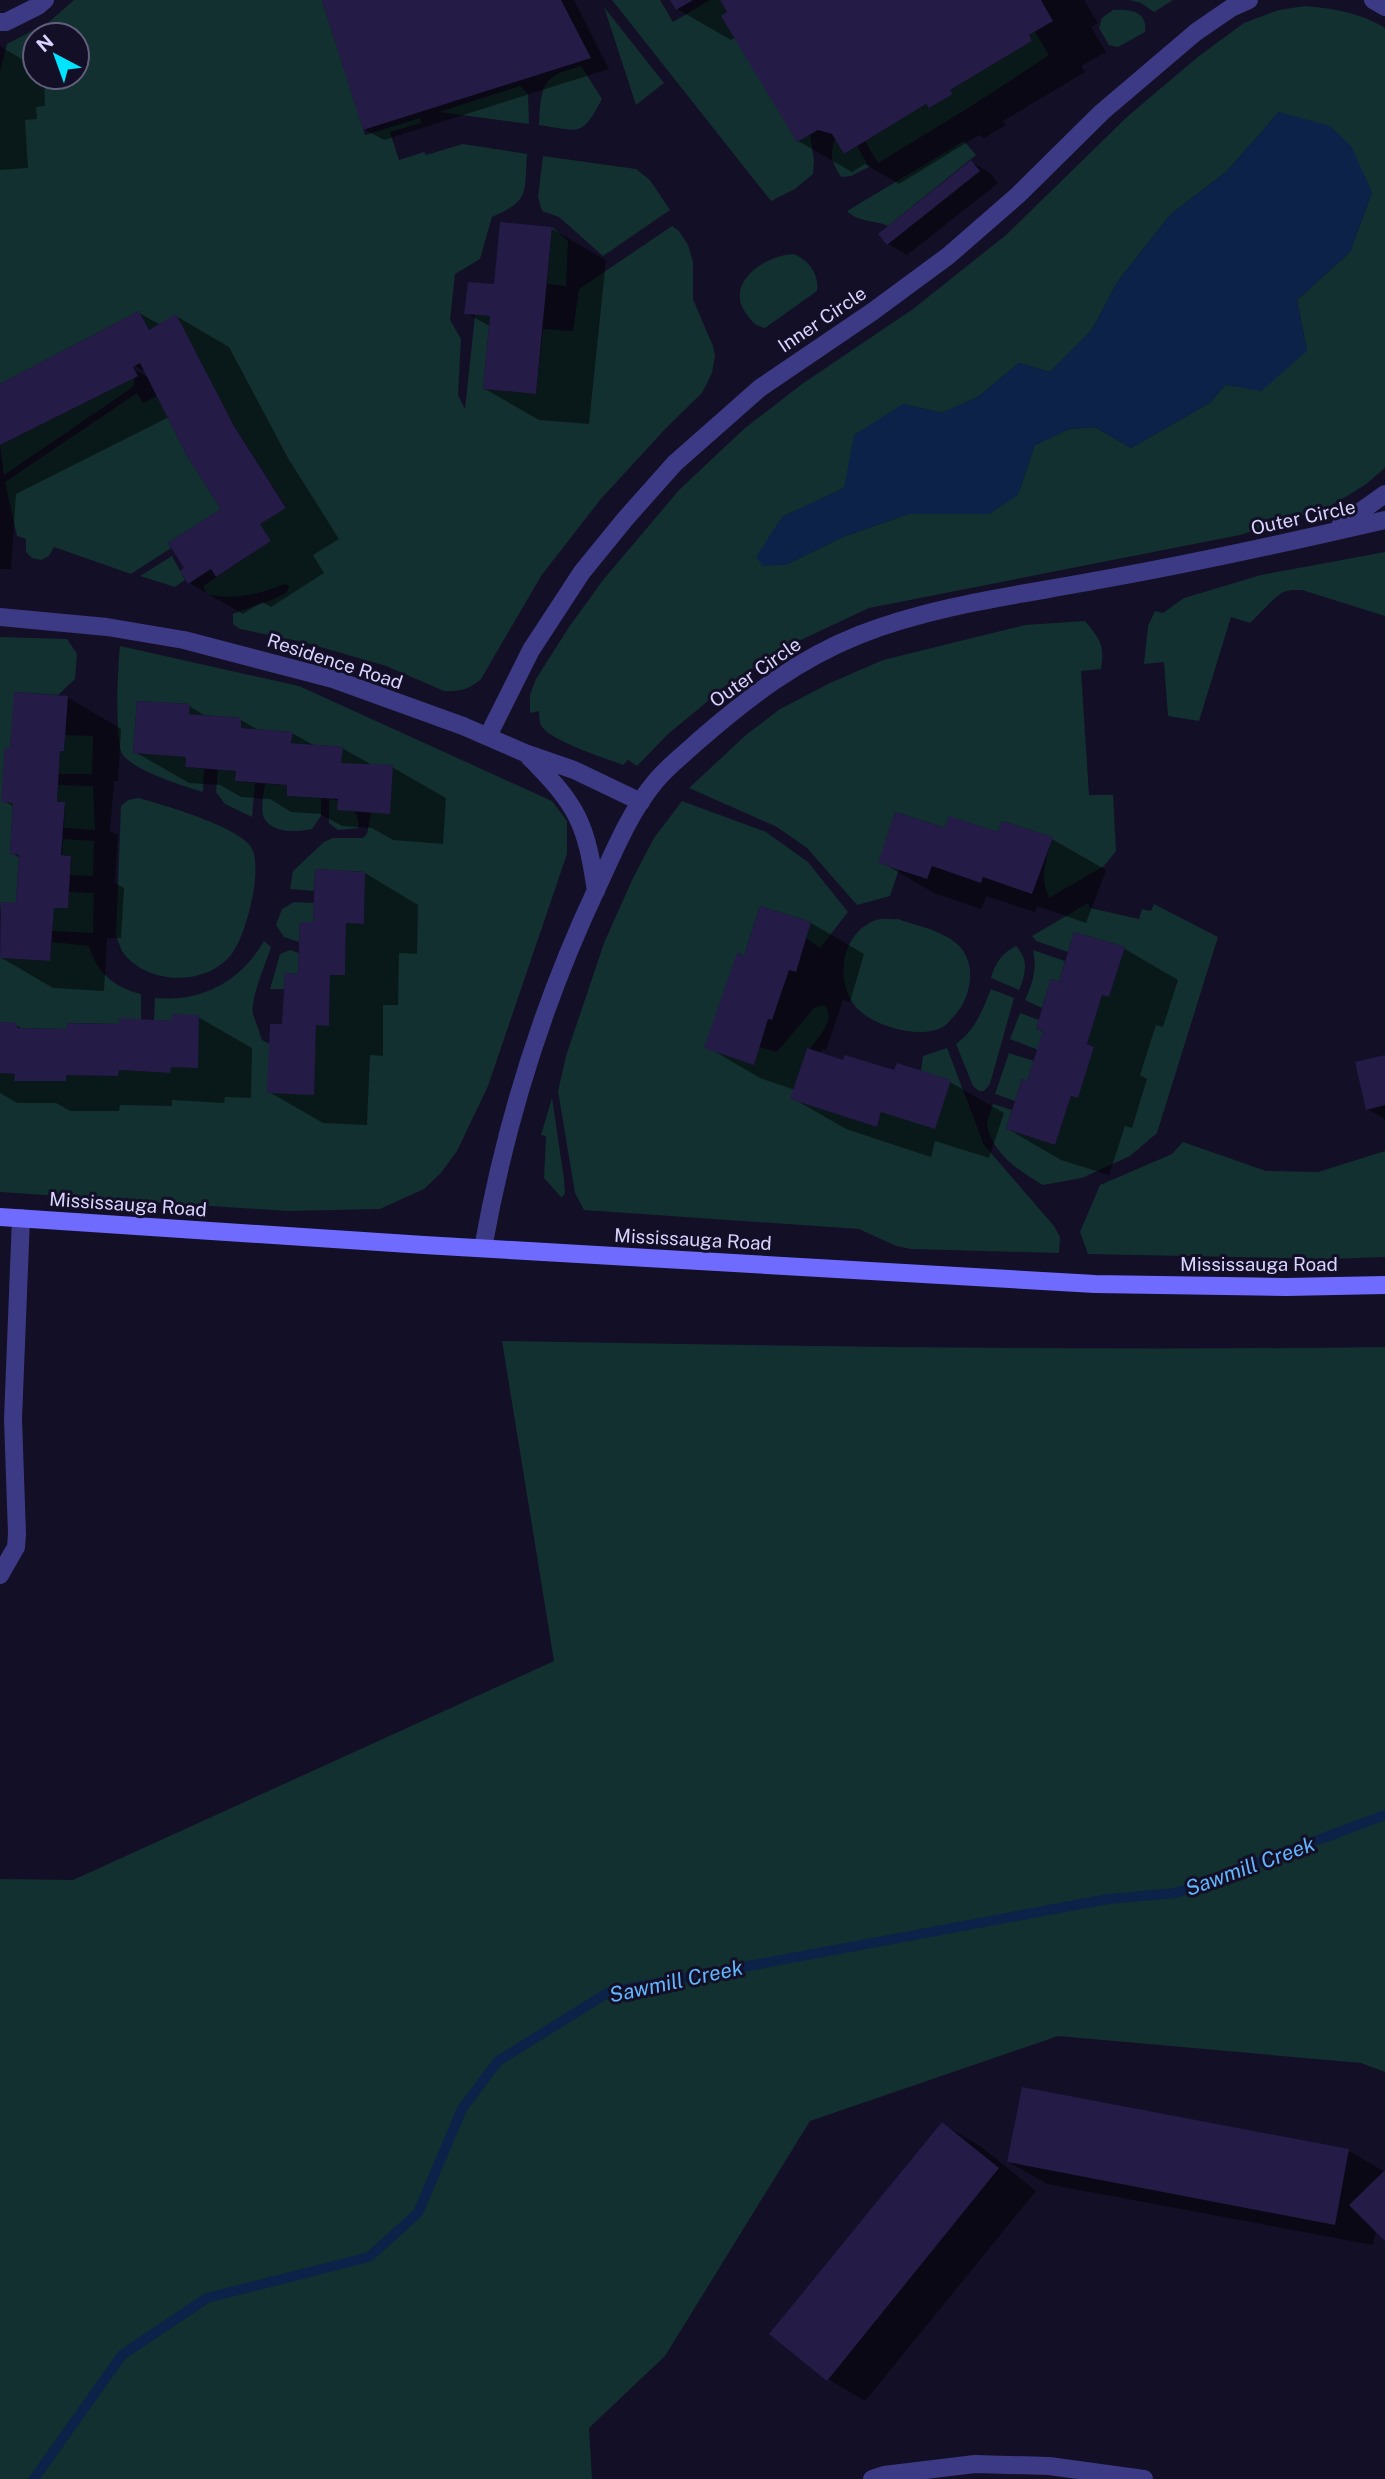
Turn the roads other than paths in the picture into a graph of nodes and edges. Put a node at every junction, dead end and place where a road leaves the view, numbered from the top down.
1 (45, 0) edge
2 (1249, 0) edge
3 (1373, 0) edge
4 (1385, 7) edge
5 (0, 22) edge
6 (1385, 495) edge
7 (1385, 520) edge
8 (1328, 533) junction
9 (0, 617) edge
10 (488, 736) junction
11 (525, 753) junction
12 (641, 802) junction
13 (596, 891) junction
14 (0, 1217) edge
15 (20, 1218) junction
16 (482, 1248) junction
17 (1385, 1285) edge
18 (0, 1575) edge
19 (872, 2479) edge
20 (1144, 2479) edge

1 - 5 street
2 - 10 street, Inner Circle
3 - 4 street
6 - 8 street
7 - 8 street, Outer Circle
8 - 12 street, Outer Circle
9 - 10 street, Residence Road
10 - 11 street, Residence Road
11 - 12 street, Residence Road
11 - 13 street
12 - 13 street, Outer Circle
13 - 16 street, Outer Circle
14 - 15 main road, Mississauga Road
15 - 16 main road, Mississauga Road
15 - 18 street
16 - 17 main road, Mississauga Road
19 - 20 street

